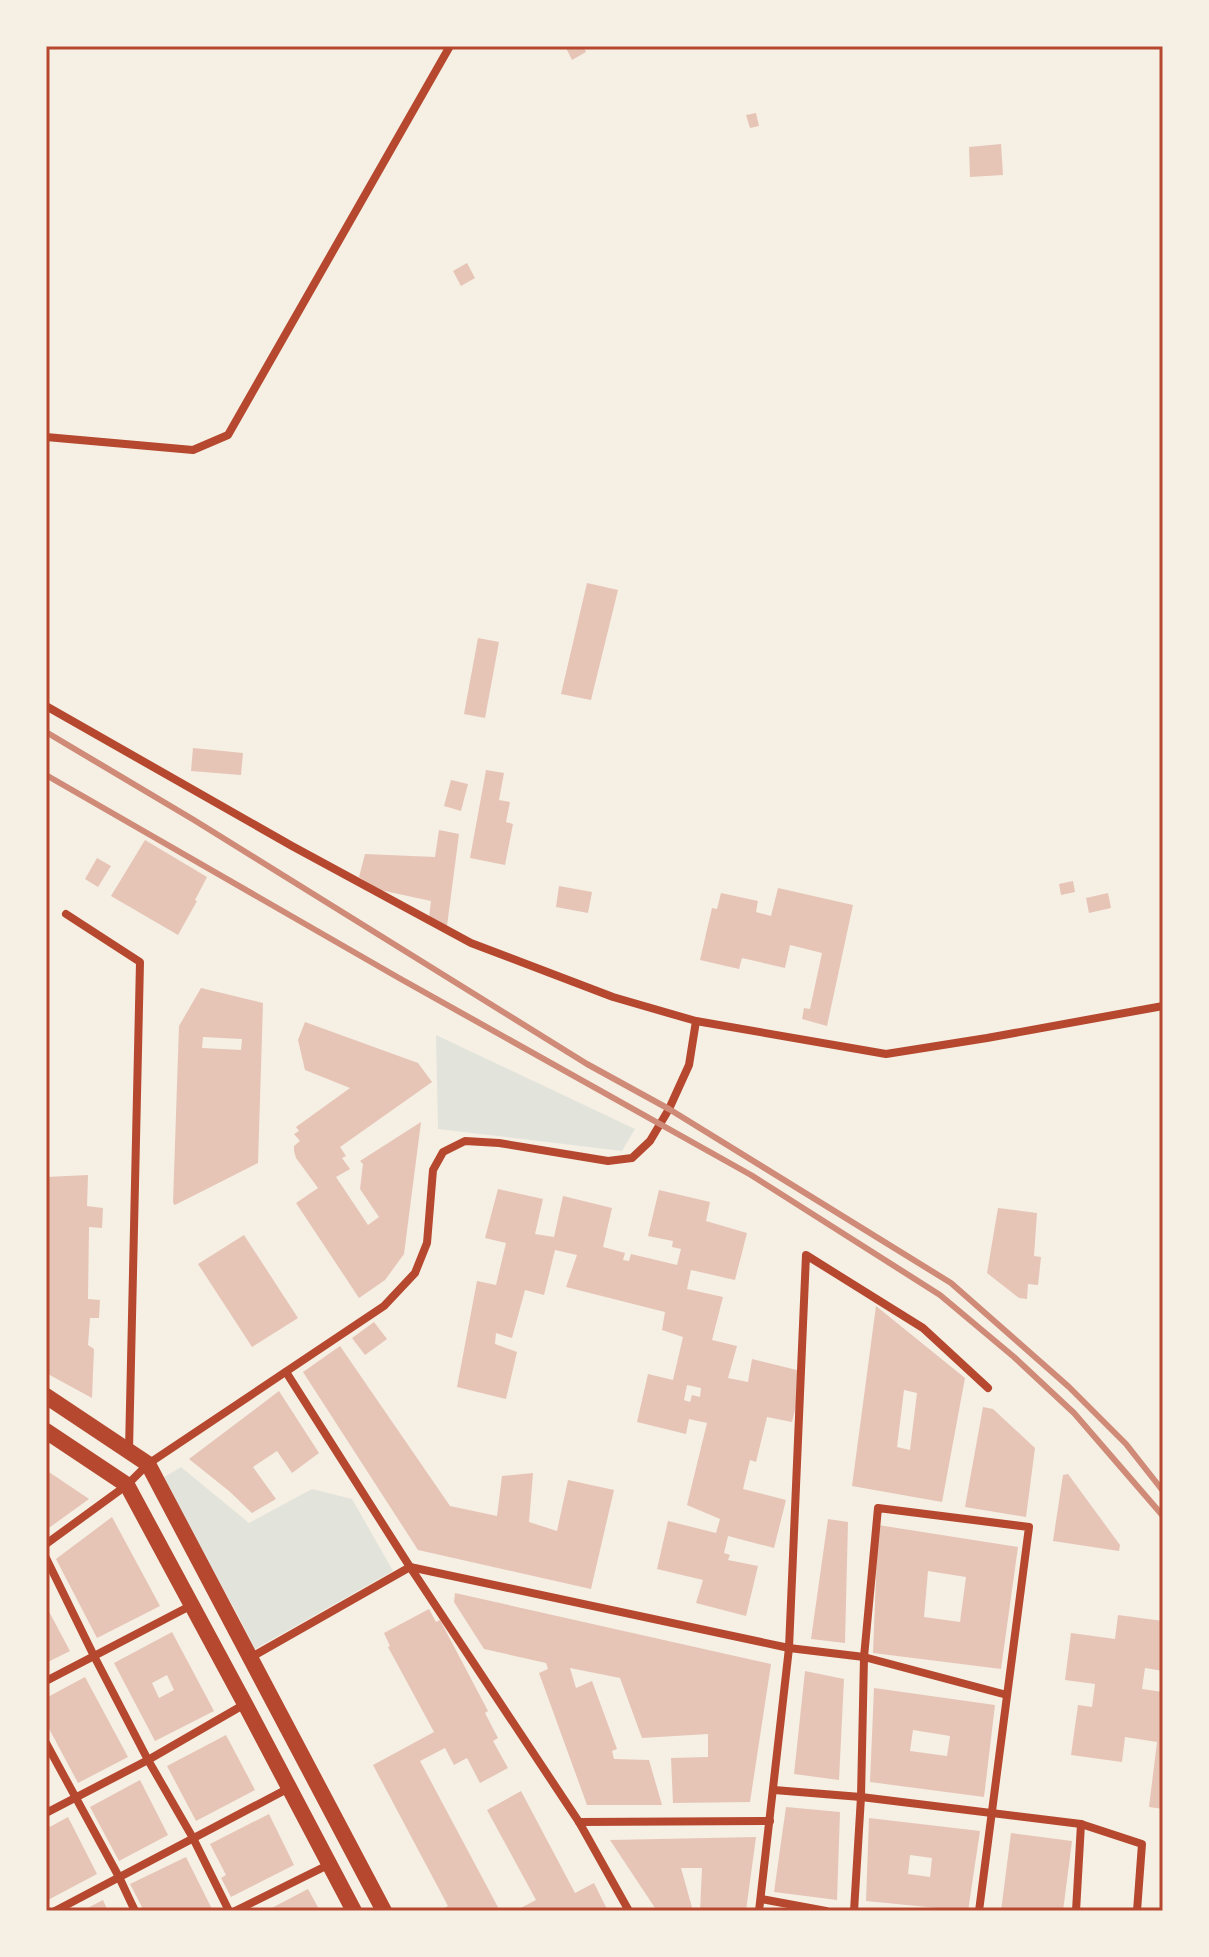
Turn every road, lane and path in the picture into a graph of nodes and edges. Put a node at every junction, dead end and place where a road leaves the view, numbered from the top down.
1 (450, 46) edge
2 (46, 437) edge
3 (46, 706) edge
4 (66, 914) dead end
5 (1163, 1006) edge
6 (696, 1021) junction
7 (286, 1372) junction
8 (988, 1388) dead end
9 (46, 1396) edge
10 (46, 1431) edge
11 (129, 1450) junction
12 (148, 1464) junction
13 (127, 1485) junction
14 (46, 1544) edge
15 (46, 1558) edge
16 (410, 1567) junction
17 (192, 1605) junction
18 (789, 1648) junction
19 (94, 1656) junction
20 (864, 1657) junction
21 (250, 1658) junction
22 (46, 1681) edge
23 (1007, 1695) junction
24 (245, 1704) junction
25 (46, 1743) edge
26 (148, 1760) junction
27 (289, 1787) junction
28 (774, 1790) junction
29 (76, 1797) junction
30 (861, 1797) junction
31 (46, 1813) edge
32 (993, 1815) junction
33 (770, 1821) junction
34 (579, 1822) junction
35 (1081, 1824) junction
36 (193, 1838) junction
37 (330, 1864) junction
38 (119, 1877) junction
39 (761, 1899) junction
40 (55, 1911) edge
41 (135, 1911) edge
42 (232, 1911) edge
43 (354, 1911) edge
44 (384, 1911) edge
45 (629, 1911) edge
46 (759, 1911) edge
47 (826, 1911) edge
48 (854, 1911) edge
49 (979, 1911) edge
50 (1076, 1911) edge
51 (1137, 1911) edge

1 - 2 street
3 - 6 street
4 - 11 street
5 - 6 street
6 - 7 street
7 - 12 street
7 - 16 street
8 - 18 street
9 - 11 main road
10 - 13 main road
11 - 12 main road
12 - 13 street
12 - 21 main road
13 - 14 street
13 - 17 main road
15 - 19 street
16 - 18 street
16 - 21 street
16 - 34 street
17 - 19 street
17 - 24 main road
18 - 20 street
18 - 28 street
19 - 22 street
19 - 26 street
20 - 23 street
20 - 23 street
20 - 30 street
21 - 44 main road
23 - 32 street
24 - 26 street
24 - 27 main road
25 - 29 street
26 - 29 street
26 - 36 street
27 - 36 street
27 - 37 main road
28 - 30 street
28 - 33 street
29 - 31 street
29 - 38 street
30 - 32 street
30 - 48 street
32 - 35 street
32 - 49 street
33 - 34 street
33 - 39 street
34 - 45 street
35 - 50 street
35 - 51 street
36 - 38 street
36 - 42 street
37 - 42 street
37 - 43 main road
38 - 40 street
38 - 41 street
39 - 46 street
39 - 47 street

